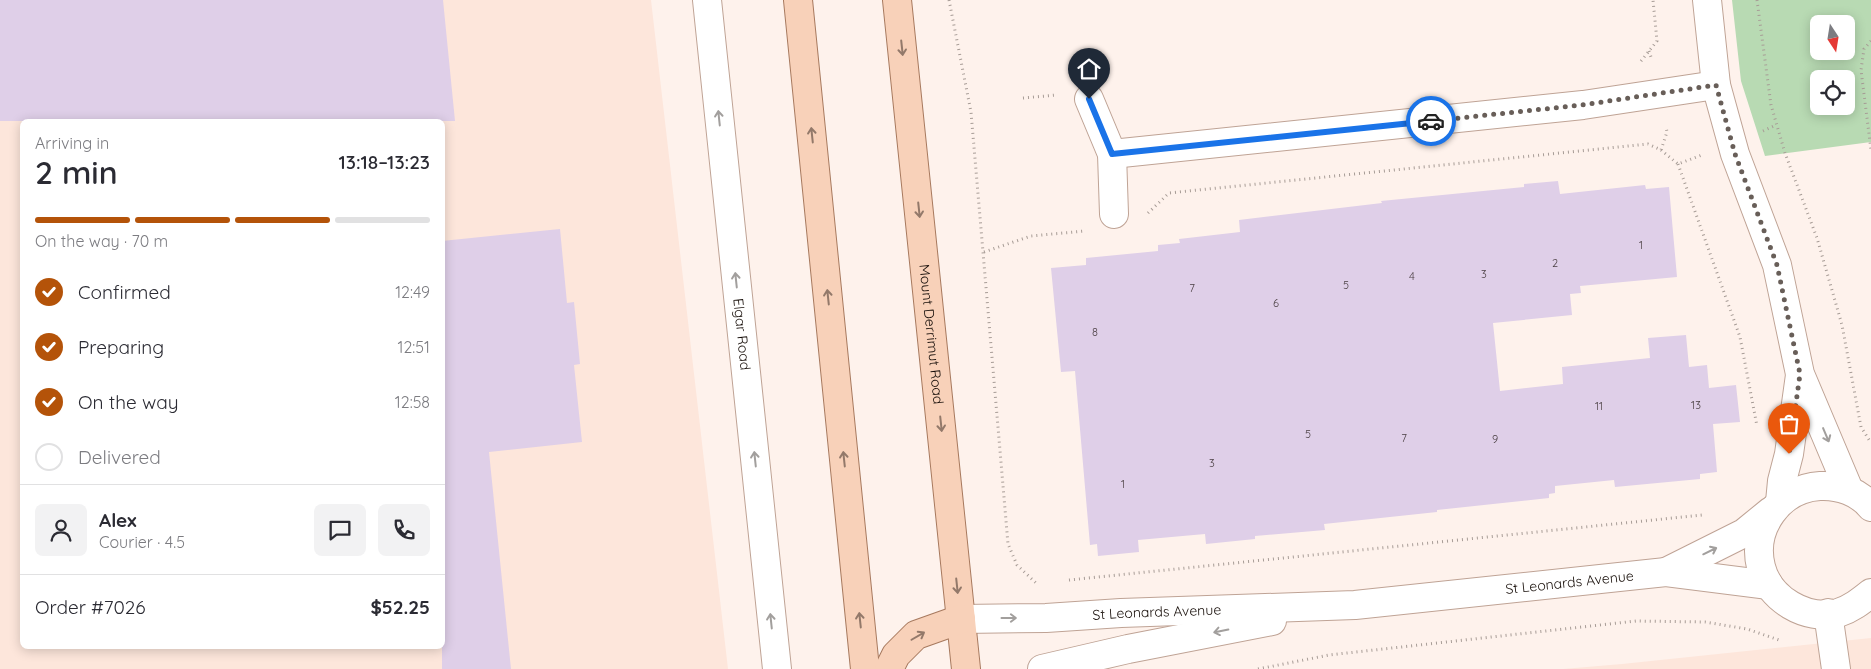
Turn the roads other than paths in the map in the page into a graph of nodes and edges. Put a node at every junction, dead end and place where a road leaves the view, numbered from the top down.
1 (707, 0) edge
2 (798, 0) edge
3 (897, 0) edge
4 (1707, 0) edge
5 (1716, 85) junction
6 (1089, 99) dead end
7 (1112, 154) junction
8 (1114, 214) dead end
9 (1800, 374) junction
10 (1849, 490) junction
11 (1777, 505) junction
12 (1871, 507) edge
13 (1666, 572) junction
14 (1769, 585) junction
15 (1871, 593) edge
16 (1354, 605) junction
17 (1828, 614) junction
18 (961, 619) junction
19 (1835, 657) edge
20 (1134, 659) edge
21 (776, 669) edge
22 (865, 669) edge
23 (889, 669) edge
24 (966, 669) edge
25 (1042, 669) edge

21 -> 1 street, Elgar Road
22 -> 2 main road
3 -> 18 main road, Mount Derrimut Road
4 - 5 street
5 - 7 street
5 - 9 street
6 - 7 street
7 - 8 street
9 -> 10 street
9 - 11 street
10 - 11 street, St Leonards Avenue
10 - 12 street
13 -> 11 street, St Leonards Avenue
11 - 14 street
13 - 14 street, St Leonards Avenue
13 - 16 street, St Leonards Avenue
14 - 17 street
15 - 17 street
18 -> 16 street, St Leonards Avenue
16 -> 20 street, St Leonards Avenue
17 - 19 street
23 -> 18 main road
18 - 24 main road, Mount Derrimut Road
20 - 25 street, St Leonards Avenue

